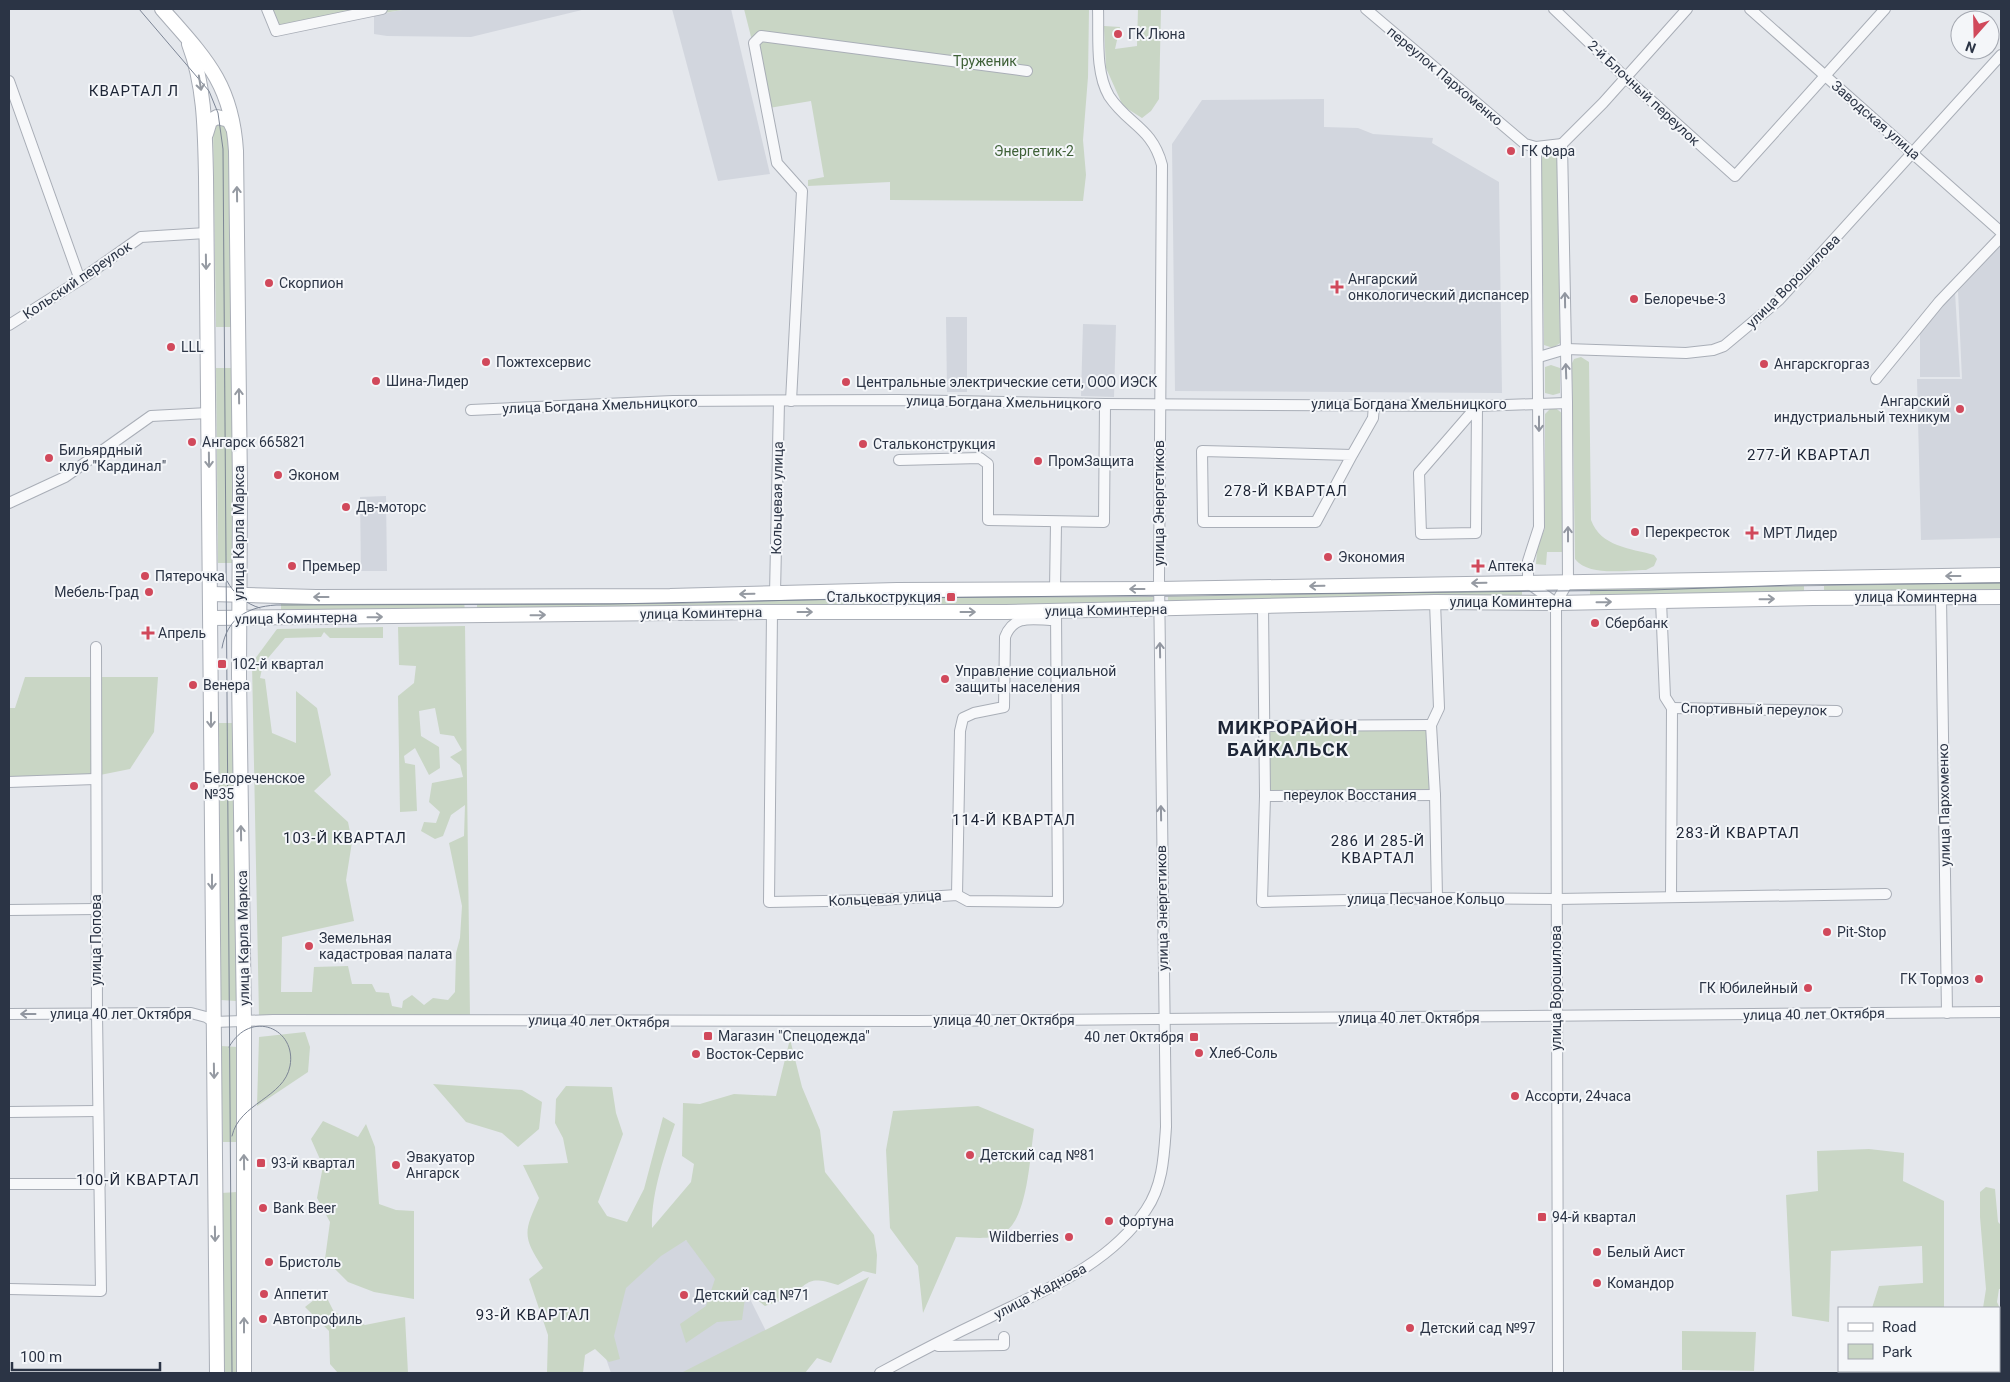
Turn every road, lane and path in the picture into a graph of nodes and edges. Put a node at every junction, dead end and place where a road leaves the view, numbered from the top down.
1 (162, 9) edge
2 (267, 9) edge
3 (382, 9) edge
4 (1098, 9) edge
5 (1366, 9) edge
6 (1554, 9) edge
7 (1687, 9) edge
8 (1750, 9) edge
9 (1885, 9) edge
10 (186, 36) junction
11 (2001, 55) edge
12 (1027, 71) dead end
13 (1825, 76) junction
14 (1626, 78) junction
15 (9, 81) edge
16 (234, 129) junction
17 (1562, 144) junction
18 (205, 145) junction
19 (1536, 147) junction
20 (1914, 153) junction
21 (2001, 232) edge
22 (206, 233) junction
23 (2001, 237) edge
24 (80, 280) junction
25 (9, 325) edge
26 (1566, 349) junction
27 (1539, 358) junction
28 (1876, 379) dead end
29 (779, 401) junction
30 (791, 401) junction
31 (1538, 403) junction
32 (1567, 403) junction
33 (1105, 404) junction
34 (1158, 404) junction
35 (1374, 405) junction
36 (1477, 406) junction
37 (471, 410) dead end
38 (208, 413) junction
39 (1352, 456) junction
40 (899, 460) dead end
41 (9, 503) edge
42 (1056, 523) junction
43 (2001, 575) edge
44 (1813, 578) junction
45 (1528, 582) junction
46 (1568, 582) junction
47 (1159, 589) junction
48 (1055, 590) junction
49 (211, 594) junction
50 (239, 594) junction
51 (775, 594) junction
52 (1942, 597) junction
53 (2001, 597) edge
54 (1813, 598) junction
55 (1661, 601) junction
56 (1435, 602) junction
57 (1556, 604) junction
58 (1263, 606) junction
59 (1159, 609) junction
60 (772, 612) junction
61 (1056, 615) junction
62 (211, 618) junction
63 (239, 619) junction
64 (96, 648) dead end
65 (1672, 708) junction
66 (1837, 710) dead end
67 (1430, 725) junction
68 (1264, 726) junction
69 (96, 779) junction
70 (9, 782) edge
71 (1435, 795) junction
72 (1265, 796) junction
73 (1886, 894) dead end
74 (957, 895) junction
75 (1671, 896) junction
76 (1437, 898) junction
77 (1557, 899) junction
78 (96, 909) junction
79 (9, 910) edge
80 (1947, 1012) junction
81 (2001, 1012) edge
82 (9, 1014) edge
83 (97, 1014) junction
84 (1557, 1017) junction
85 (1164, 1019) junction
86 (214, 1022) junction
87 (244, 1022) junction
88 (98, 1111) junction
89 (9, 1112) edge
90 (9, 1184) edge
91 (100, 1184) junction
92 (9, 1289) edge
93 (1004, 1337) dead end
94 (935, 1346) junction
95 (217, 1373) edge
96 (244, 1373) edge
97 (880, 1373) edge
98 (1558, 1373) edge

1 - 10 street, улица Карла Маркса
2 - 3 street
4 - 34 street, улица Энергетиков
5 - 19 street, переулок Пархоменко
6 - 14 street, 2-й Блочный переулок
7 - 14 street
8 - 13 street, Заводская улица
9 - 13 street
10 - 16 street, улица Карла Маркса
10 -> 18 street, улица Карла Маркса
11 - 20 street, улица Ворошилова
12 - 30 street
13 - 14 street, 2-й Блочный переулок
13 - 20 street, Заводская улица
14 - 17 street
15 - 24 street
16 - 18 street
50 -> 16 street, улица Карла Маркса
17 - 19 street
26 -> 17 street
18 - 22 street, улица Карла Маркса
19 - 27 street
20 - 21 street, Заводская улица
20 - 26 street, улица Ворошилова
22 - 24 street, Кольский переулок
22 -> 38 street, улица Карла Маркса
23 - 28 street
24 - 25 street, Кольский переулок
26 - 27 street
32 -> 26 street
27 - 31 street
29 - 30 street, улица Богдана Хмельницкого
29 - 37 street, улица Богдана Хмельницкого
29 - 51 street, Кольцевая улица
30 - 33 street, улица Богдана Хмельницкого
31 - 32 street, улица Богдана Хмельницкого
31 - 36 street, улица Богдана Хмельницкого
31 -> 45 street
46 -> 32 street
33 - 34 street, улица Богдана Хмельницкого
33 - 42 street
34 - 35 street, улица Богдана Хмельницкого
34 - 47 street, улица Энергетиков
35 - 36 street, улица Богдана Хмельницкого
35 - 39 street
36 - 36 street
38 - 41 street
38 -> 49 street, улица Карла Маркса
39 - 39 street
40 - 42 street
42 - 48 street
43 -> 44 street, улица Коминтерна
44 - 46 street, улица Коминтерна
44 - 54 street
45 - 46 street, улица Коминтерна
45 -> 47 street, улица Коминтерна
45 - 57 street
46 - 57 street
47 -> 48 street, улица Коминтерна
47 - 59 street, улица Энергетиков
48 - 51 street, улица Коминтерна
49 - 50 street, улица Коминтерна
49 - 62 street, улица Карла Маркса
51 -> 50 street, улица Коминтерна
50 - 63 street, улица Карла Маркса
52 - 53 street, улица Коминтерна
52 - 54 street, улица Коминтерна
52 - 80 street, улица Пархоменко
55 -> 54 street, улица Коминтерна
57 -> 55 street, улица Коминтерна
55 - 65 street
56 - 57 street, улица Коминтерна
56 - 58 street, улица Коминтерна
56 - 67 street
57 - 77 street, улица Ворошилова
58 - 59 street, улица Коминтерна
58 - 68 street, улица Песчаное Кольцо
59 - 61 street, улица Коминтерна
85 -> 59 street, улица Энергетиков
60 -> 61 street, улица Коминтерна
63 -> 60 street, улица Коминтерна
60 - 74 street, Кольцевая улица
61 - 74 street
61 - 74 street, Кольцевая улица
62 - 63 street, улица Коминтерна
62 -> 86 street, улица Карла Маркса
87 -> 63 street, улица Карла Маркса
64 - 69 street, улица Попова
65 - 66 street, Спортивный переулок
65 - 75 street
67 - 68 street
67 - 71 street
68 - 72 street, улица Песчаное Кольцо
69 - 70 street
69 - 78 street, улица Попова
71 - 72 street, переулок Восстания
71 - 76 street
72 - 76 street, улица Песчаное Кольцо
73 - 75 street, улица Песчаное Кольцо
75 - 77 street, улица Песчаное Кольцо
76 - 77 street, улица Песчаное Кольцо
77 - 84 street, улица Ворошилова
78 - 79 street
78 - 83 street, улица Попова
80 - 81 street, улица 40 лет Октября
80 - 84 street, улица 40 лет Октября
83 -> 82 street, улица 40 лет Октября
83 - 86 street, улица 40 лет Октября
83 - 88 street, улица Попова
84 - 85 street, улица 40 лет Октября
84 - 98 street, улица Ворошилова
85 - 87 street, улица 40 лет Октября
85 - 94 street, улица Жаднова
86 - 87 street, улица 40 лет Октября
86 -> 95 street, улица Карла Маркса
96 -> 87 street, улица Карла Маркса
88 - 89 street
88 - 91 street, улица Попова
90 - 91 street
91 - 92 street, улица Попова
93 - 94 street
94 - 97 street, улица Жаднова

